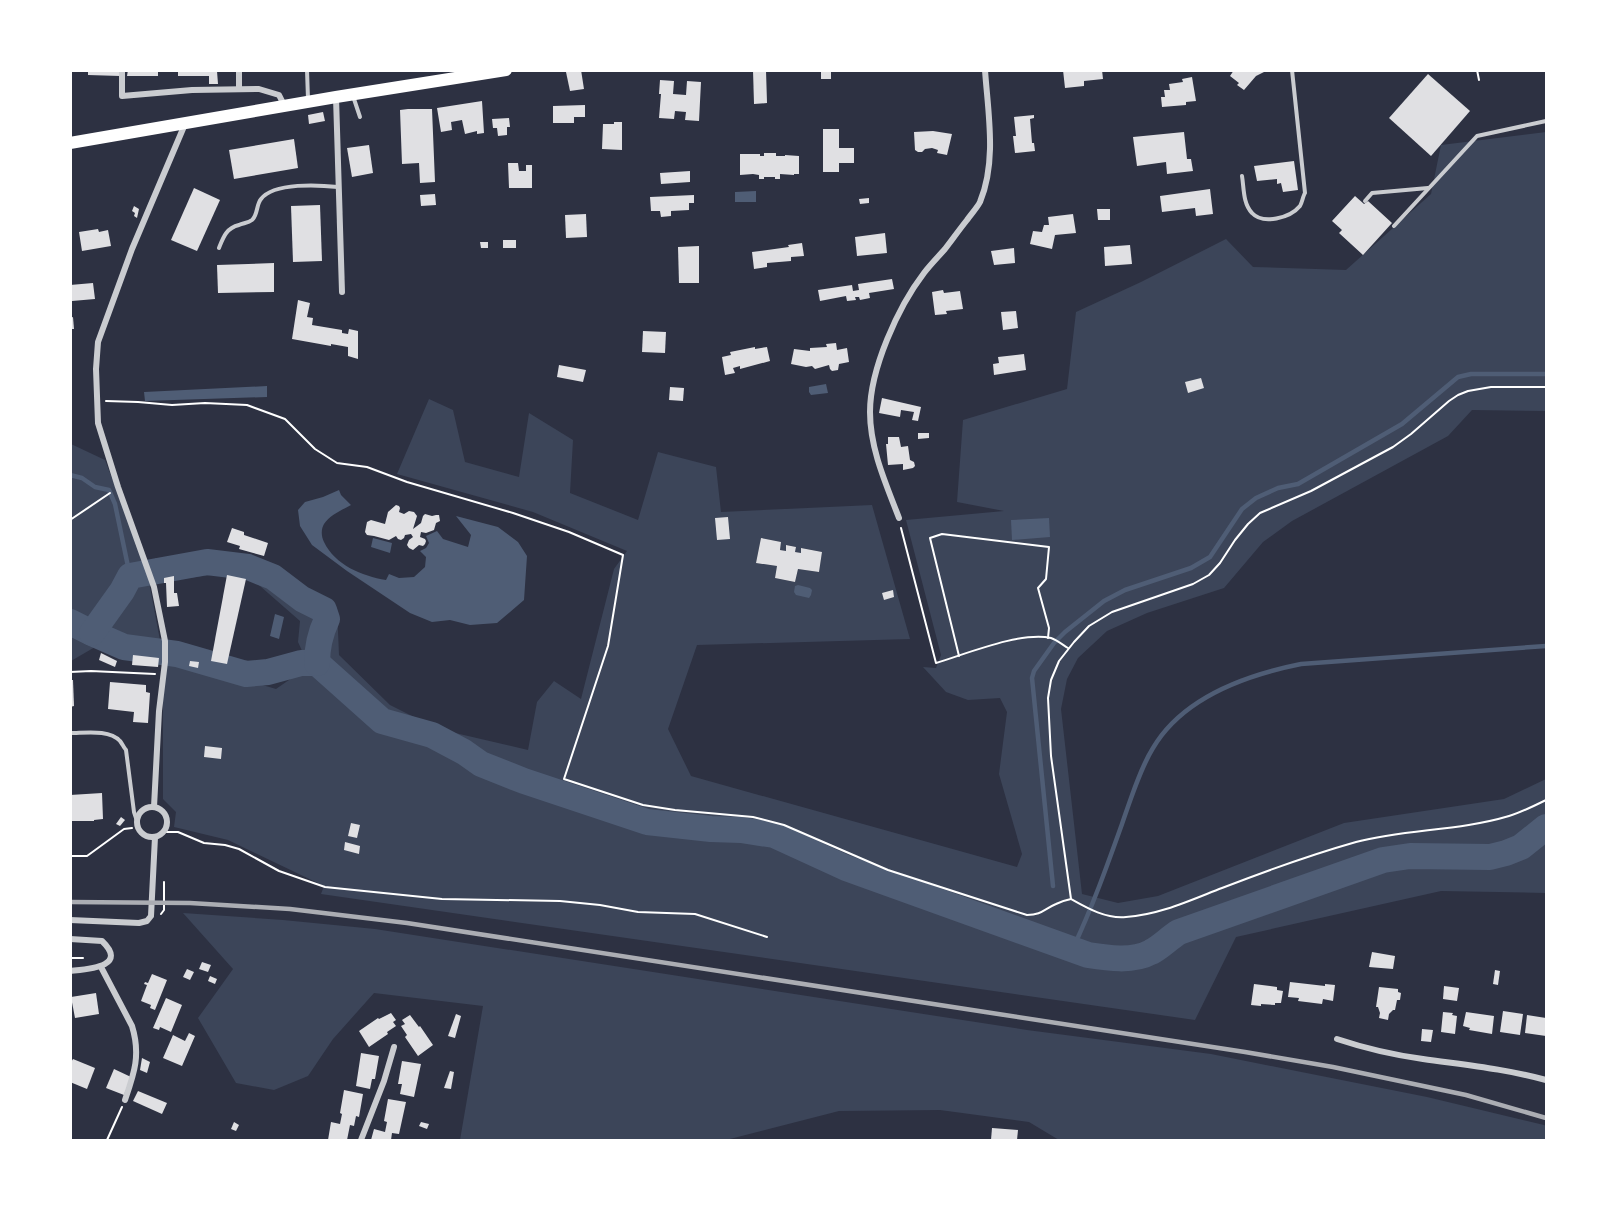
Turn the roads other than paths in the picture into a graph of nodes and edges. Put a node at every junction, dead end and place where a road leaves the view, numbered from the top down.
1 (122, 70) edge
2 (239, 70) edge
3 (307, 70) edge
4 (506, 70) edge
5 (985, 70) edge
6 (1293, 70) edge
7 (239, 89) junction
8 (352, 95) junction
9 (336, 97) junction
10 (309, 102) junction
11 (285, 107) junction
12 (360, 117) dead end
13 (1546, 121) edge
14 (185, 124) junction
15 (70, 143) edge
16 (1242, 176) dead end
17 (339, 187) junction
18 (1429, 188) junction
19 (1365, 201) dead end
20 (1394, 226) dead end
21 (219, 249) dead end
22 (342, 292) dead end
23 (898, 518) road end
24 (70, 733) edge
25 (154, 807) junction
26 (138, 824) junction
27 (155, 837) junction
28 (70, 920) edge
29 (70, 939) edge
30 (101, 967) junction
31 (70, 971) edge
32 (1337, 1039) dead end
33 (394, 1047) dead end
34 (1546, 1080) edge
35 (125, 1100) road end
36 (361, 1140) edge

1 - 7 street
2 - 7 street
3 - 10 lane
4 - 8 main road
5 - 23 street
6 - 16 lane
7 - 11 street
8 - 9 main road
8 - 12 lane
9 - 10 main road
9 - 17 street
10 - 11 main road
11 - 14 main road
13 - 18 lane
14 - 15 main road
14 - 25 street
17 - 21 lane
17 - 22 street
18 - 19 lane
18 - 20 lane
24 - 26 lane
25 - 26 street
25 - 27 street
26 - 27 street
27 - 28 street
29 - 30 street
30 - 31 street
30 - 35 street
32 - 34 street
33 - 36 street

